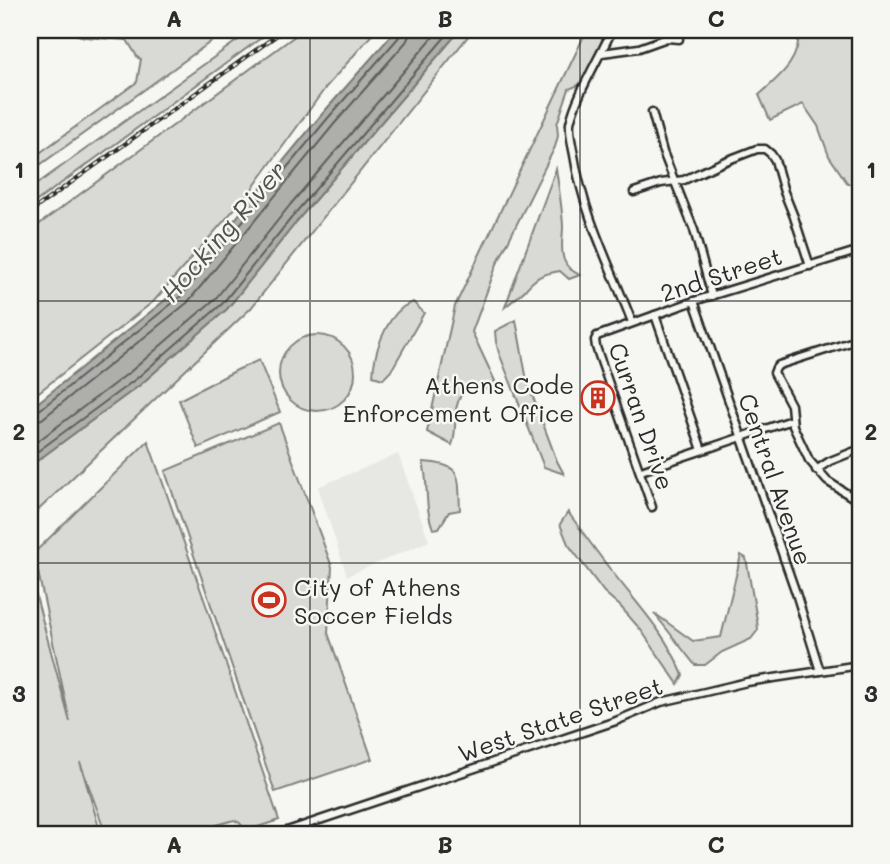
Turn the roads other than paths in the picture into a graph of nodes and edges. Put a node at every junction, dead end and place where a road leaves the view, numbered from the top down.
1 (612, 30) edge
2 (680, 39) dead end
3 (602, 53) junction
4 (652, 112) dead end
5 (675, 181) junction
6 (634, 192) dead end
7 (860, 250) edge
8 (810, 266) junction
9 (712, 296) junction
10 (694, 301) junction
11 (655, 315) junction
12 (632, 322) junction
13 (595, 338) joint
14 (860, 339) edge
15 (792, 420) junction
16 (741, 438) junction
17 (860, 449) edge
18 (702, 450) junction
19 (816, 470) junction
20 (641, 471) junction
21 (858, 498) edge
22 (652, 507) dead end
23 (860, 665) edge
24 (820, 671) junction
25 (278, 834) edge

1 - 3 street
2 - 3 street
3 - 12 street
4 - 5 street
5 - 6 street
5 - 8 street
5 - 9 street
7 - 8 street, 2nd Street
8 - 9 street, 2nd Street
9 - 10 street, 2nd Street
10 - 11 street, 2nd Street
10 - 16 street, Central Avenue
11 - 12 street, 2nd Street
11 - 18 street
12 - 13 street, 2nd Street
13 - 20 street, Curran Drive
14 - 15 street
15 - 16 street
15 - 19 street
16 - 18 street
16 - 24 street, Central Avenue
17 - 19 street
18 - 20 street
19 - 21 street
20 - 22 street, Curran Drive
23 - 24 street, West State Street
24 - 25 street, West State Street

